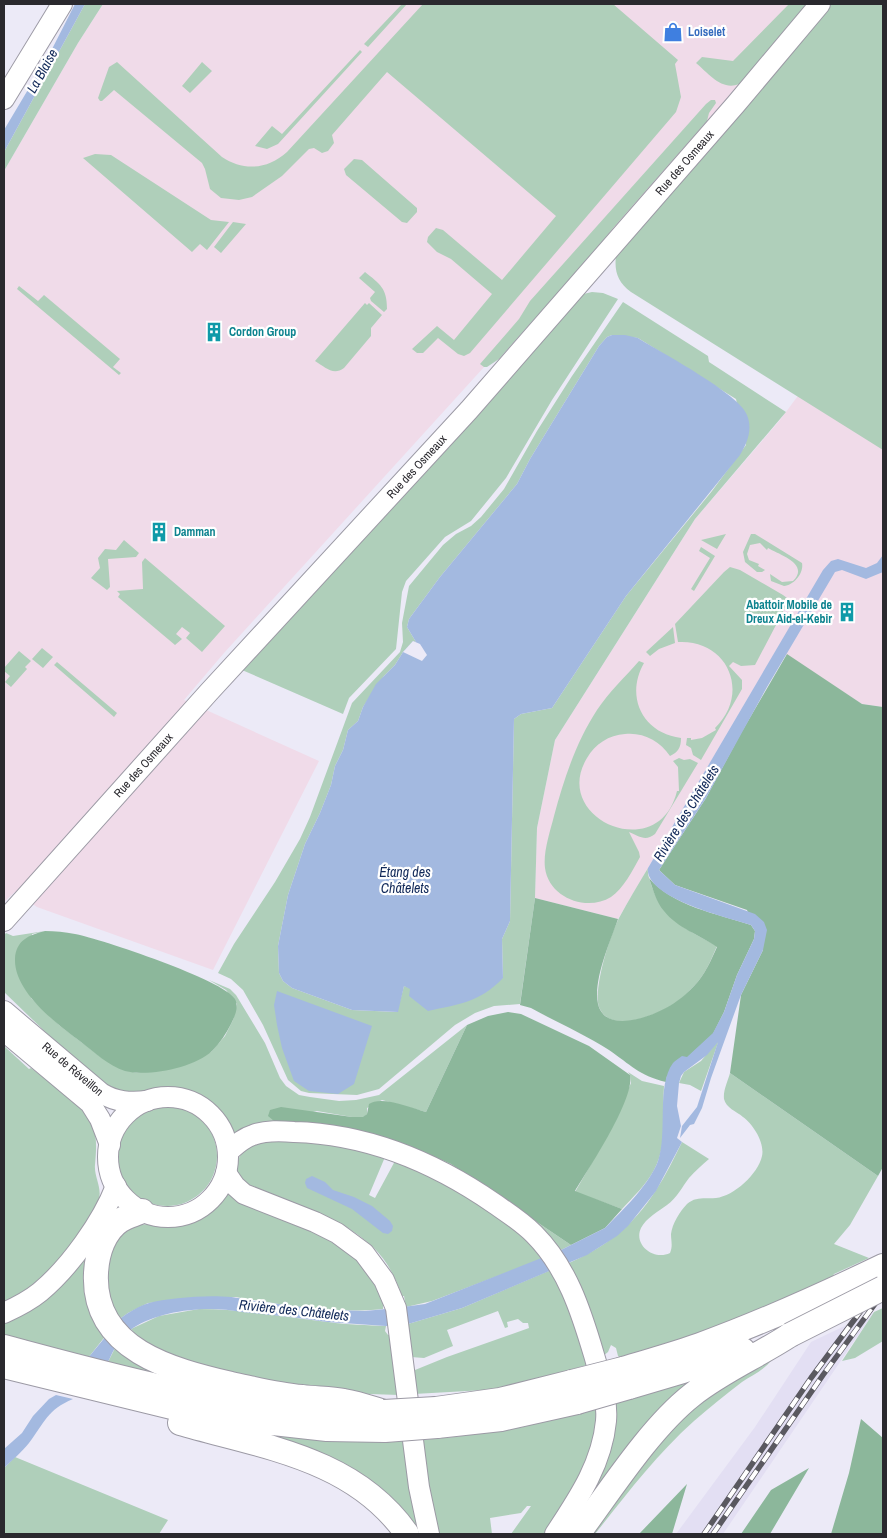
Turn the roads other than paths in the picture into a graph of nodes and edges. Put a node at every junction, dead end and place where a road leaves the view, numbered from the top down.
1 (62, 4) edge
2 (820, 4) edge
3 (4, 99) edge
4 (4, 921) edge
5 (4, 1011) edge
6 (4, 1031) edge
7 (151, 1100) junction
8 (110, 1145) junction
9 (228, 1152) junction
10 (226, 1173) junction
11 (116, 1186) junction
12 (142, 1211) junction
13 (883, 1266) edge
14 (883, 1288) edge
15 (4, 1313) edge
16 (790, 1335) junction
17 (4, 1346) edge
18 (4, 1366) edge
19 (626, 1378) junction
20 (97, 1389) junction
21 (384, 1421) junction
22 (407, 1534) edge
23 (429, 1534) edge
24 (556, 1534) edge
25 (578, 1534) edge

1 - 3 main road
2 - 4 main road, Rue des Osmeaux
5 - 7 main road, Rue de Réveillon
6 - 8 main road, Rue de Réveillon
7 - 8 main road
7 - 9 main road
8 - 11 main road
9 - 10 main road
9 - 24 main road
10 - 12 main road
10 - 23 main road
11 - 12 main road
11 - 15 main road
12 - 21 highway
13 - 19 highway
14 - 16 highway, bridge
16 - 19 highway
16 - 25 highway
17 - 21 main road
18 - 20 highway
19 - 21 highway, bridge
20 - 21 highway
20 - 22 highway

